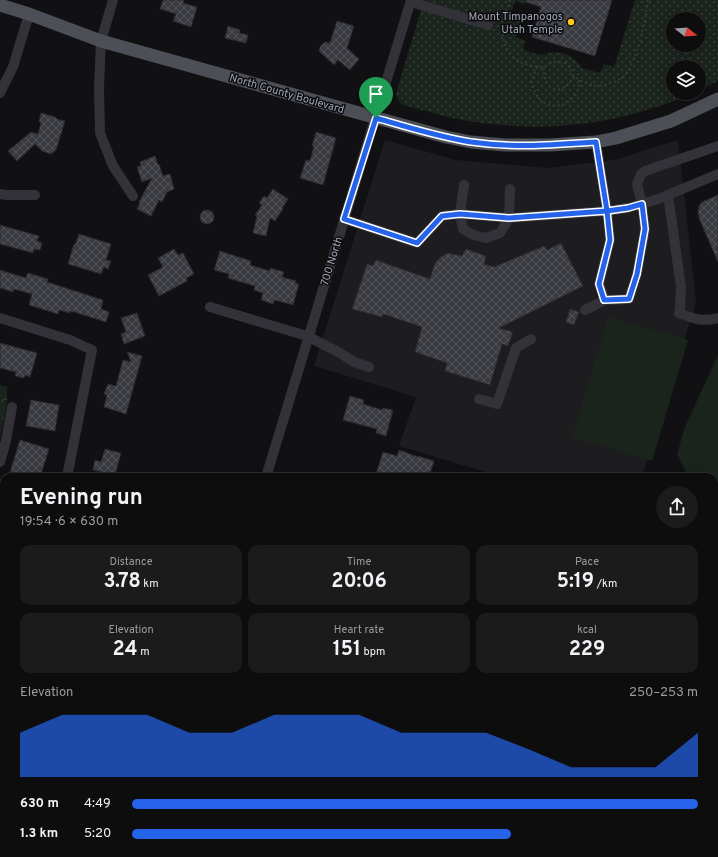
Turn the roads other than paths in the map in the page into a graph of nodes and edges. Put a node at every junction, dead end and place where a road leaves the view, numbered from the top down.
1 (113, 0) edge
2 (411, 1) edge
3 (0, 5) edge
4 (29, 14) junction
5 (488, 25) dead end
6 (101, 41) junction
7 (0, 92) edge
8 (718, 99) edge
9 (376, 118) junction
10 (596, 142) junction
11 (718, 146) edge
12 (718, 174) edge
13 (464, 185) dead end
14 (510, 189) dead end
15 (0, 194) edge
16 (35, 195) dead end
17 (668, 195) junction
18 (133, 196) dead end
19 (642, 204) junction
20 (607, 211) junction
21 (460, 214) junction
22 (509, 218) junction
23 (344, 219) junction
24 (604, 300) junction
25 (210, 307) dead end
26 (585, 310) dead end
27 (0, 318) edge
28 (718, 318) edge
29 (307, 336) junction
30 (532, 339) dead end
31 (369, 367) dead end
32 (480, 400) dead end
33 (12, 407) dead end
34 (0, 462) edge
35 (68, 473) edge
36 (267, 473) edge

1 - 6 street
2 - 5 street
2 - 9 street, 700 North
3 - 4 main road, North County Boulevard
4 - 6 main road, North County Boulevard
4 - 7 street
6 - 9 main road, North County Boulevard
6 - 18 street
8 - 10 main road, North County Boulevard
9 - 10 main road, North County Boulevard
9 - 23 street, 700 North
10 - 20 street
11 - 19 street
12 - 17 street
13 - 21 street
14 - 22 street
15 - 16 street
17 - 19 street
17 - 28 street
19 - 20 street
19 - 24 street
20 - 22 street
20 - 24 street
21 - 22 street
21 - 22 street
21 - 23 street
23 - 29 street, 700 North
24 - 26 street
25 - 29 street
27 - 35 street
29 - 31 street
29 - 36 street, 700 North
30 - 32 street
33 - 34 street

